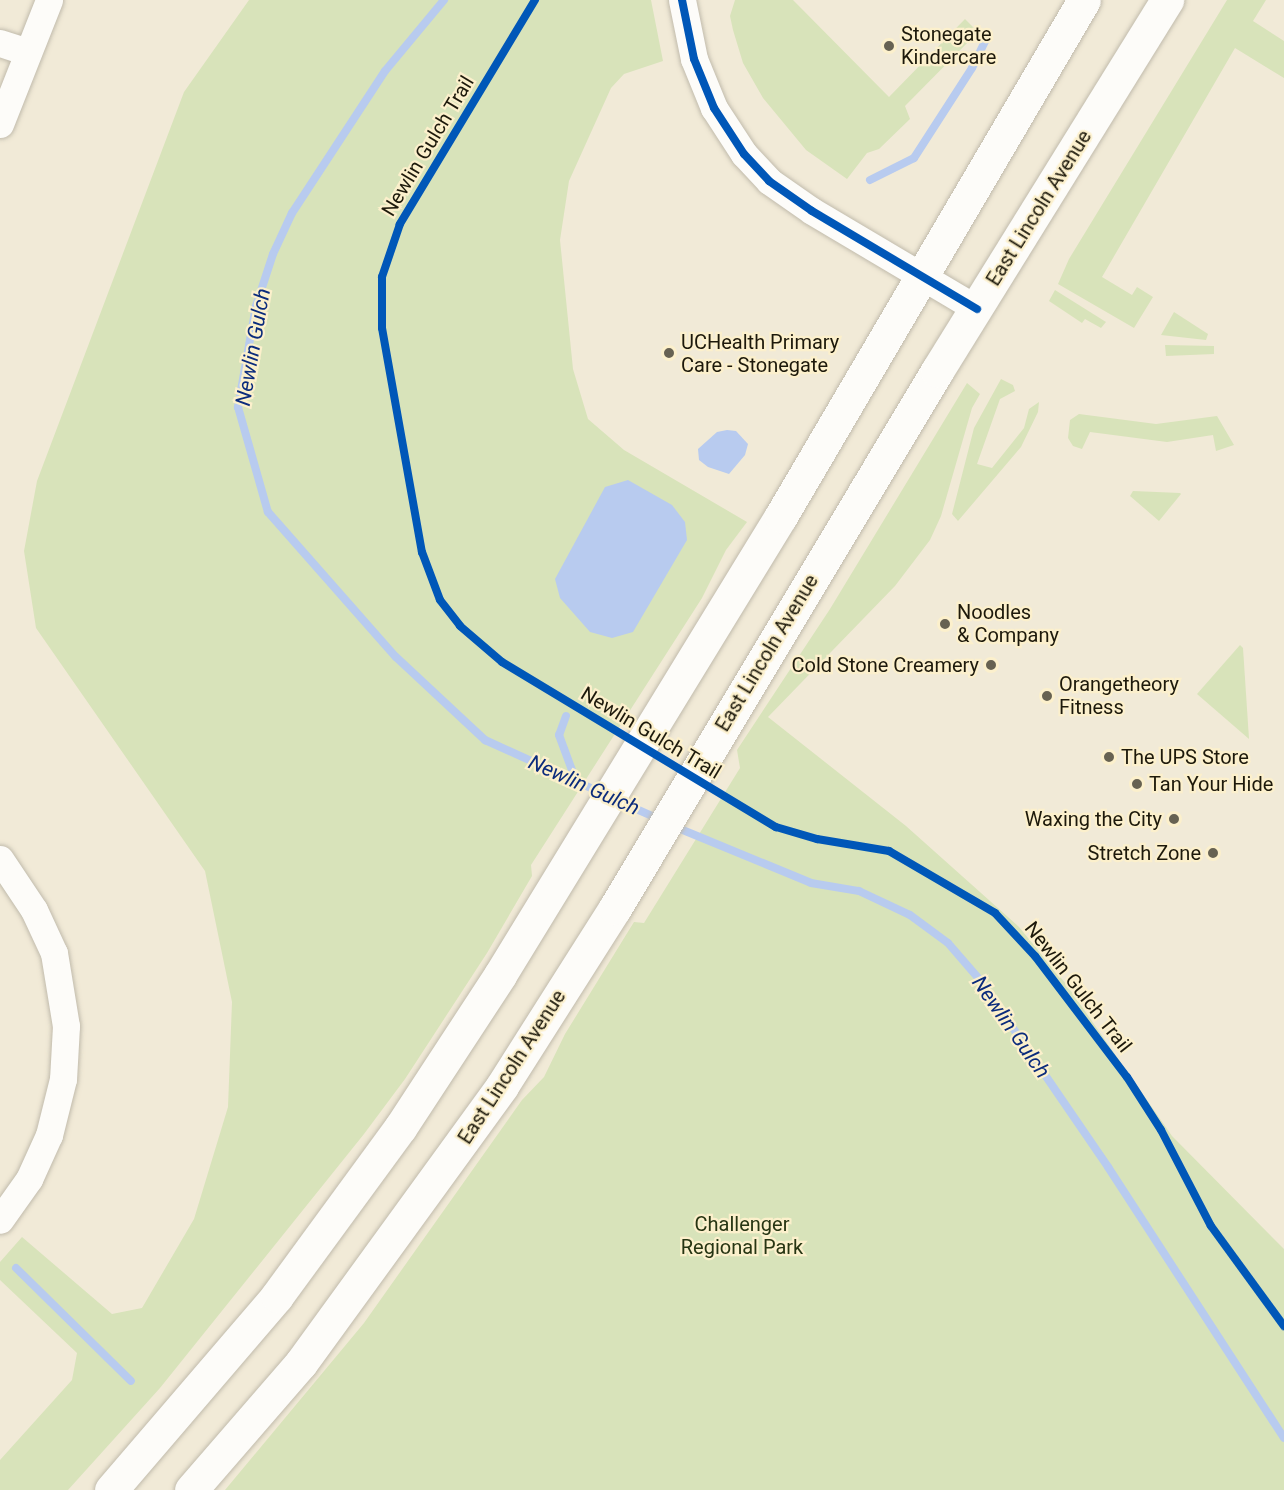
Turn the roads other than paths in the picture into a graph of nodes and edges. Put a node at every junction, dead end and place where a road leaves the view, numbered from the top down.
1 (49, 0) edge
2 (682, 0) edge
3 (1084, 0) edge
4 (1167, 0) edge
5 (0, 43) edge
6 (27, 52) junction
7 (0, 124) edge
8 (923, 276) junction
9 (977, 309) junction
10 (0, 859) edge
11 (0, 1220) edge
12 (111, 1490) edge
13 (191, 1490) edge

1 - 6 street
2 - 8 street
3 - 8 main road
4 - 9 main road, East Lincoln Avenue
5 - 6 street
6 - 7 street
8 - 9 street
8 - 12 main road
9 - 13 main road, East Lincoln Avenue
10 - 11 street

